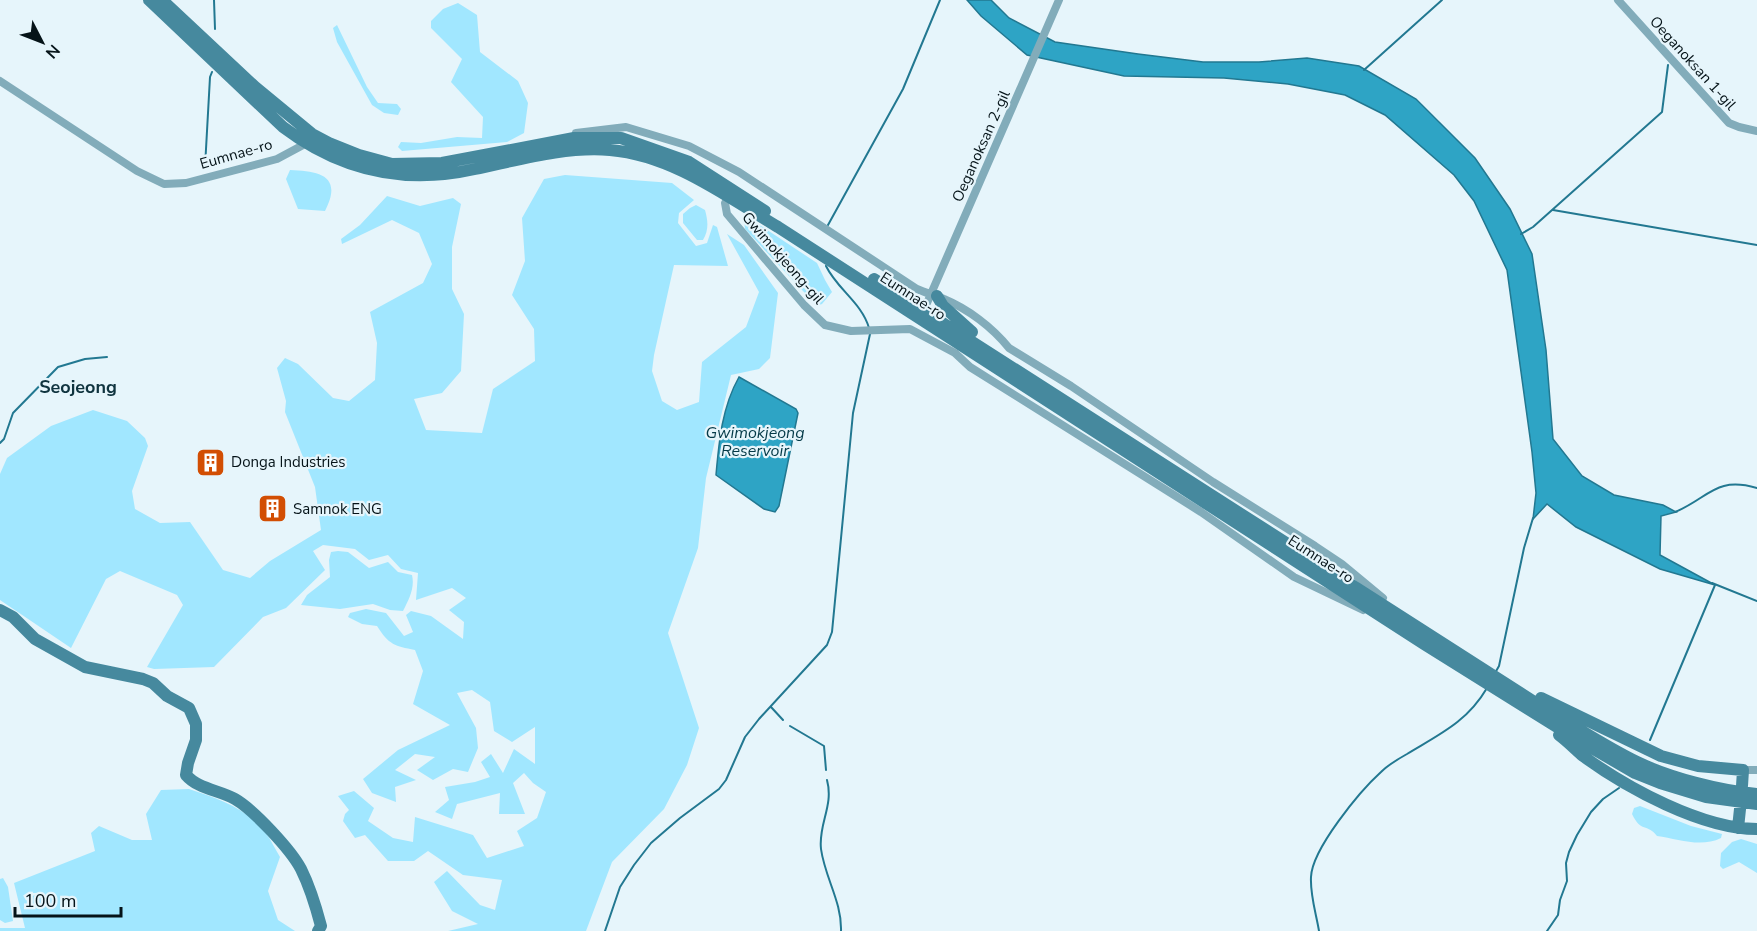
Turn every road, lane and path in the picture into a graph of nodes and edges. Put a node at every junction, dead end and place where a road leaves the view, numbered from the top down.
1 (149, 0) edge
2 (162, 0) edge
3 (1059, 0) edge
4 (1618, 0) edge
5 (0, 81) edge
6 (1757, 130) edge
7 (309, 139) junction
8 (529, 147) junction
9 (730, 194) junction
10 (929, 300) junction
11 (972, 332) junction
12 (1004, 362) junction
13 (0, 610) edge
14 (1410, 622) junction
15 (1435, 651) junction
16 (1511, 687) junction
17 (1743, 770) junction
18 (1757, 770) edge
19 (1742, 786) dead end
20 (1757, 794) edge
21 (1757, 804) edge
22 (1740, 809) dead end
23 (1738, 828) junction
24 (1757, 830) edge
25 (318, 931) edge

1 - 7 street
2 - 7 street
3 - 10 street, Oeganoksan 2-gil
4 - 6 street, Oeganoksan 1-gil
5 - 7 street, Eumnae-ro
7 - 8 street, Eumnae-ro
7 - 9 street, Eumnae-ro
8 - 9 street, Eumnae-ro
8 - 10 street
9 - 10 street, Eumnae-ro
9 - 15 street, Eumnae-ro
9 - 15 street, Gwimokjeong-gil
10 - 11 street
10 - 11 street
10 - 12 street, Eumnae-ro
10 - 14 street
11 - 12 street
12 - 14 street, Eumnae-ro
13 - 25 street
14 - 16 street, Eumnae-ro
15 - 21 street, Eumnae-ro
15 - 23 street
16 - 17 street
16 - 20 street, Eumnae-ro
17 - 18 street
17 - 19 street
22 - 23 street
23 - 24 street

